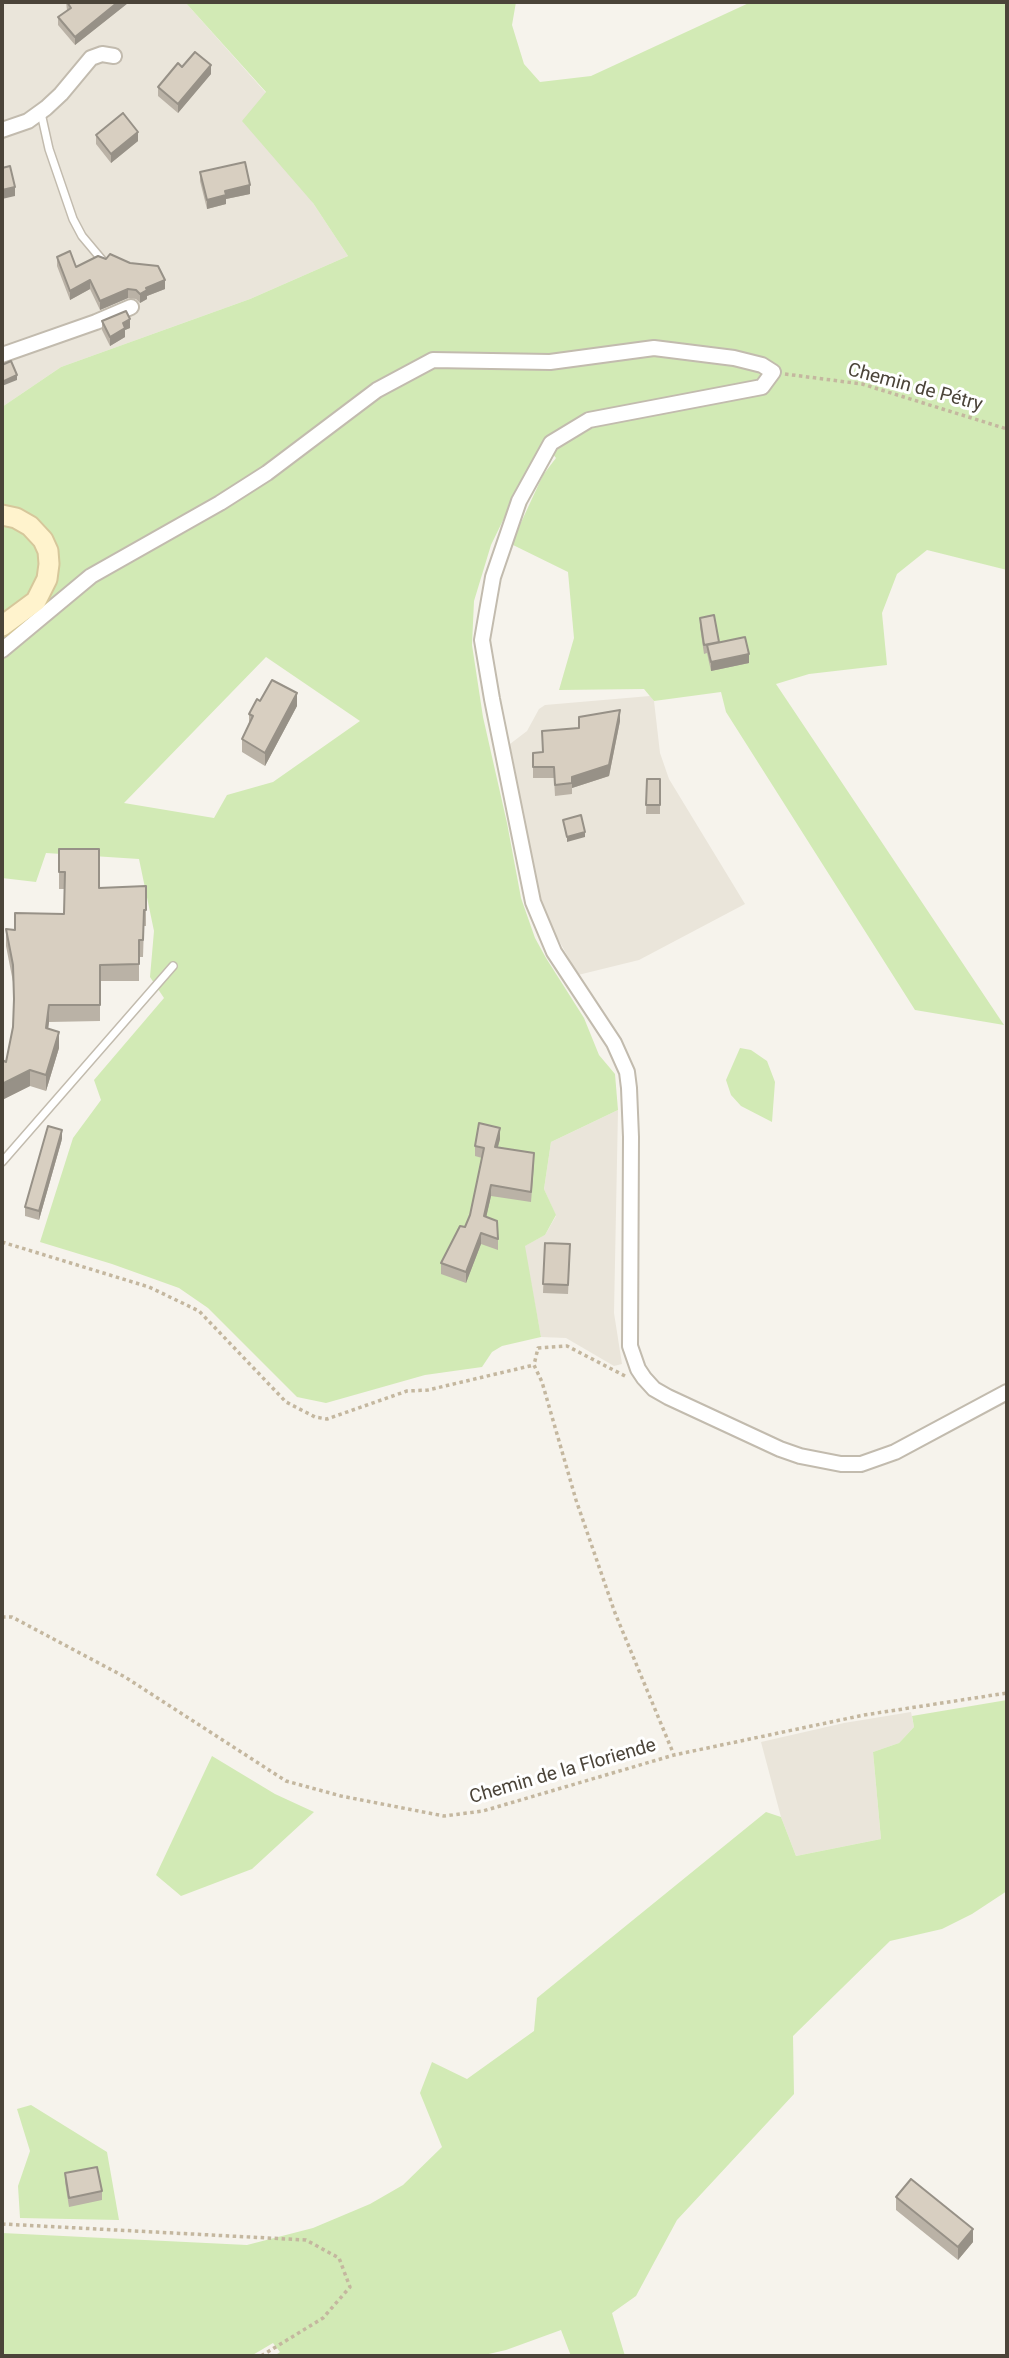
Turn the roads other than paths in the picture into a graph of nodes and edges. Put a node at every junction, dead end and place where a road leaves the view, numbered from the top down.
1 (114, 56) dead end
2 (41, 112) junction
3 (2, 130) edge
4 (104, 262) edge
5 (131, 307) dead end
6 (2, 355) edge
7 (2, 515) edge
8 (2, 626) edge
9 (2, 650) edge
10 (173, 966) dead end
11 (3, 1158) edge
12 (1007, 1392) edge

1 - 2 street
2 - 3 street
2 - 4 lane
5 - 6 street
7 - 8 street
9 - 12 street
10 - 11 lane

